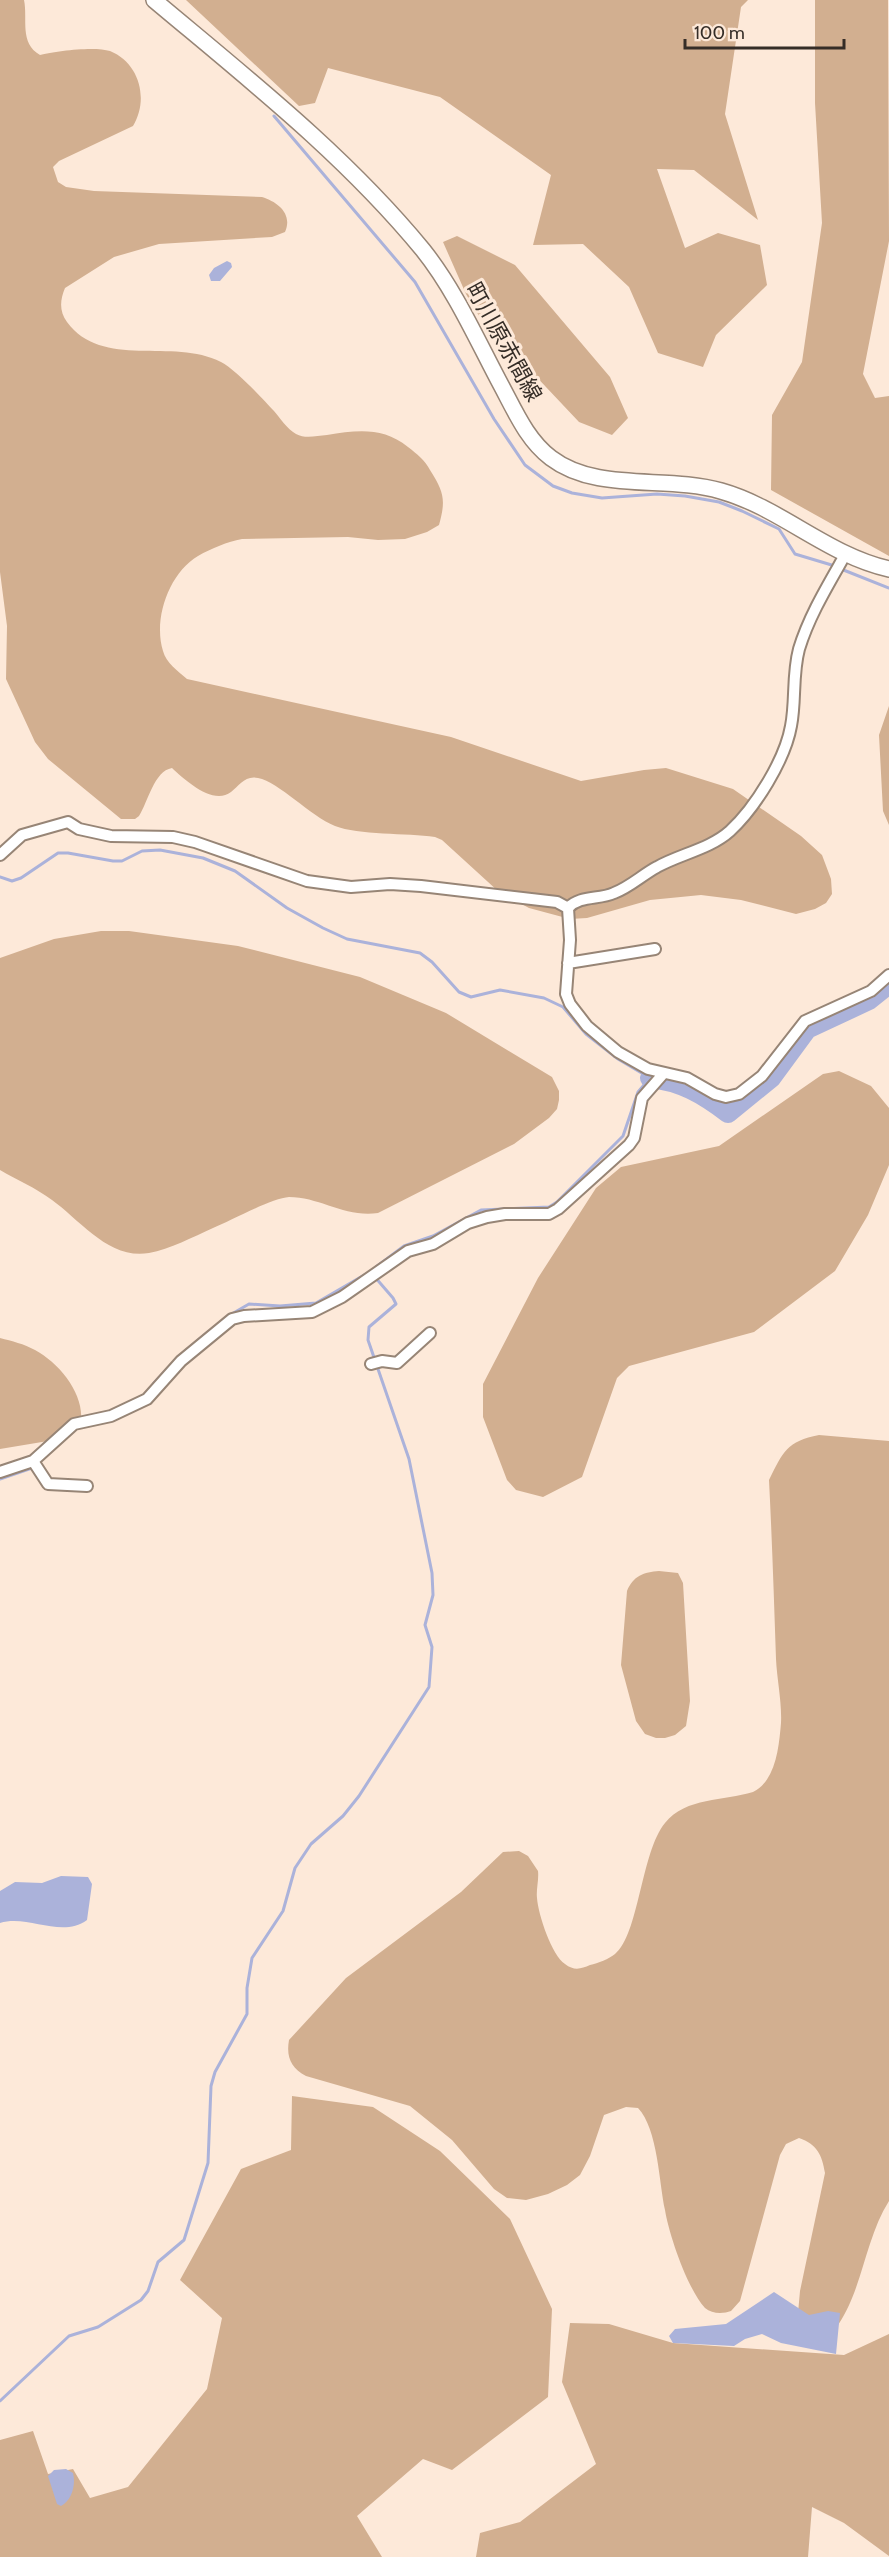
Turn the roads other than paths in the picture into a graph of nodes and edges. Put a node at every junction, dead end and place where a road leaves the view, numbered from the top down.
1 (154, 0) edge
2 (845, 555) junction
3 (889, 569) edge
4 (0, 855) edge
5 (567, 908) junction
6 (654, 949) dead end
7 (568, 963) junction
8 (889, 975) edge
9 (664, 1073) junction
10 (430, 1333) dead end
11 (370, 1364) dead end
12 (33, 1461) junction
13 (0, 1472) edge
14 (87, 1486) dead end

1 - 2 main road, 町川原赤間線
2 - 3 main road, 町川原赤間線
2 - 5 street
4 - 5 street
5 - 7 street
6 - 7 street
7 - 9 street
8 - 9 street
9 - 12 street
10 - 11 street
12 - 13 street
12 - 14 street

